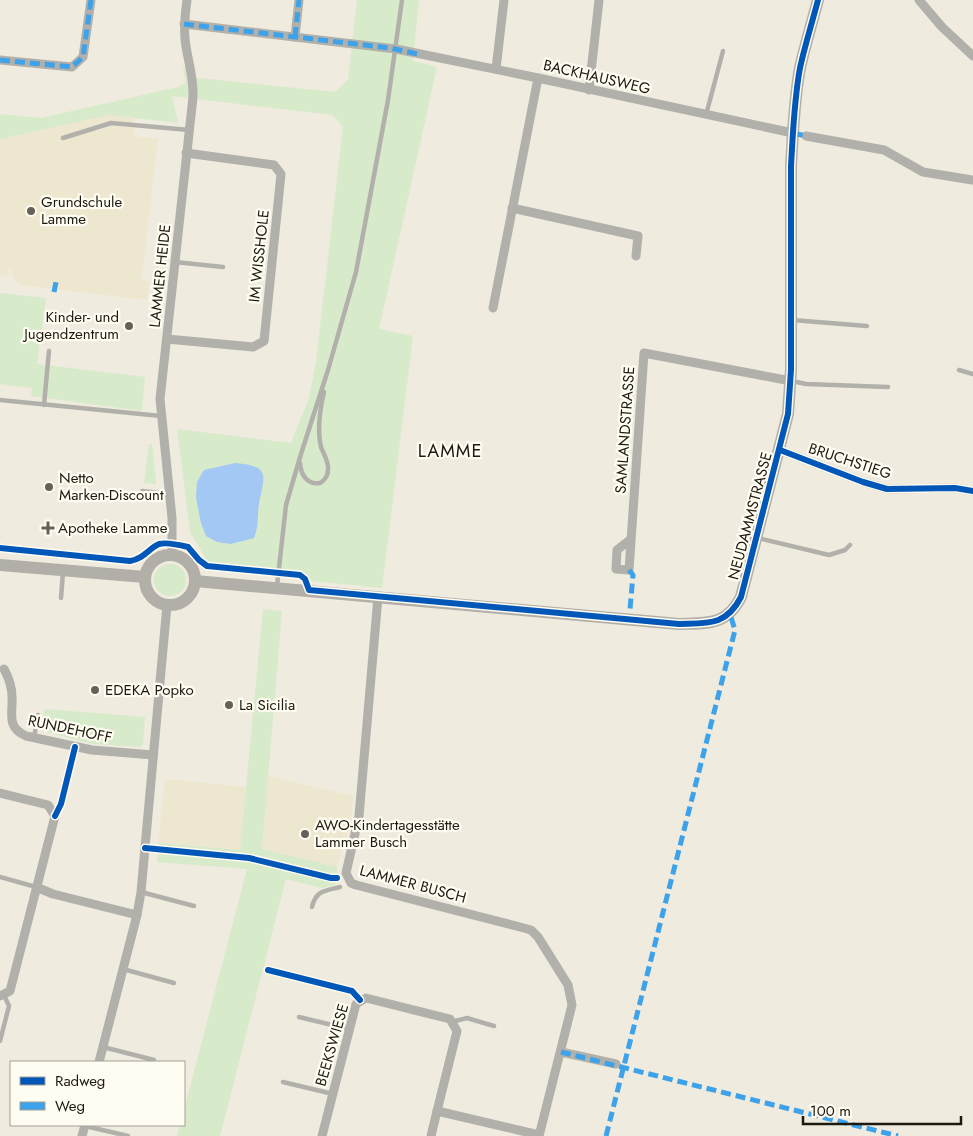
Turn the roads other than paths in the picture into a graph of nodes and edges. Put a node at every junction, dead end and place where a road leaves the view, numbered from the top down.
1 (91, 0) edge
2 (187, 0) edge
3 (299, 0) edge
4 (402, 0) edge
5 (504, 0) edge
6 (599, 0) edge
7 (818, 0) edge
8 (919, 0) edge
9 (184, 24) junction
10 (295, 36) junction
11 (396, 49) junction
12 (723, 51) dead end
13 (973, 56) edge
14 (0, 60) edge
15 (496, 69) junction
16 (538, 78) junction
17 (589, 90) junction
18 (706, 115) junction
19 (189, 130) junction
20 (792, 133) junction
21 (806, 136) dead end
22 (63, 138) dead end
23 (186, 153) junction
24 (973, 171) edge
25 (973, 181) edge
26 (512, 208) junction
27 (636, 256) dead end
28 (175, 262) junction
29 (223, 267) dead end
30 (493, 308) dead end
31 (791, 320) junction
32 (867, 326) dead end
33 (167, 339) junction
34 (49, 351) dead end
35 (328, 370) junction
36 (959, 370) dead end
37 (973, 374) edge
38 (791, 381) junction
39 (888, 387) dead end
40 (0, 400) edge
41 (44, 405) junction
42 (161, 416) junction
43 (780, 450) junction
44 (301, 454) junction
45 (142, 491) dead end
46 (973, 491) edge
47 (170, 494) junction
48 (757, 538) junction
49 (631, 539) dead end
50 (850, 544) dead end
51 (172, 555) junction
52 (0, 565) edge
53 (64, 570) junction
54 (145, 577) junction
55 (195, 581) junction
56 (277, 588) junction
57 (378, 597) junction
58 (61, 598) dead end
59 (167, 605) junction
60 (4, 669) dead end
61 (38, 715) dead end
62 (34, 738) junction
63 (153, 755) junction
64 (0, 793) edge
65 (0, 877) edge
66 (36, 887) junction
67 (340, 887) dead end
68 (141, 892) junction
69 (194, 906) dead end
70 (312, 907) dead end
71 (137, 915) junction
72 (123, 969) junction
73 (268, 970) dead end
74 (174, 984) dead end
75 (2, 995) edge
76 (360, 1000) junction
77 (299, 1017) dead end
78 (452, 1022) junction
79 (494, 1026) dead end
80 (349, 1029) junction
81 (0, 1042) edge
82 (103, 1047) junction
83 (561, 1052) junction
84 (154, 1060) dead end
85 (99, 1061) edge
86 (616, 1064) dead end
87 (283, 1082) dead end
88 (333, 1094) junction
89 (437, 1111) junction
90 (89, 1126) edge
91 (128, 1136) edge
92 (322, 1136) edge
93 (431, 1136) edge
94 (539, 1136) edge

1 - 14 street
2 - 9 street, LAMMER HEIDE
3 - 10 street
4 - 11 lane
5 - 15 street
6 - 17 street
7 - 20 main road, NEUDAMMSTRASSE
8 - 13 street
9 - 10 street, BACKHAUSWEG
9 - 19 street, LAMMER HEIDE
10 - 11 street, BACKHAUSWEG
11 - 15 street, BACKHAUSWEG
11 - 35 lane
12 - 18 lane
15 - 16 street, BACKHAUSWEG
16 - 17 street, BACKHAUSWEG
16 - 26 street
17 - 18 street, BACKHAUSWEG
18 - 20 street, BACKHAUSWEG
19 - 22 lane
19 - 23 street, LAMMER HEIDE
20 - 31 main road, NEUDAMMSTRASSE
21 - 25 street
23 - 28 street, LAMMER HEIDE
23 - 33 street, IM WISSHOLE
24 - 25 street
26 - 27 street
26 - 30 street
28 - 29 lane
28 - 33 street, LAMMER HEIDE
31 - 32 lane
31 - 38 main road, NEUDAMMSTRASSE
33 - 42 street, LAMMER HEIDE
34 - 41 lane
35 - 44 lane
35 - 44 lane
36 - 37 lane
38 - 39 lane
38 - 43 main road, NEUDAMMSTRASSE
38 - 49 street, SAMLANDSTRASSE
40 - 41 lane
41 - 42 lane
42 - 47 street, LAMMER HEIDE
43 - 46 street, BRUCHSTIEG
43 - 48 main road, NEUDAMMSTRASSE
44 - 56 lane
45 - 47 lane
47 - 51 street, LAMMER HEIDE
48 - 50 lane
48 - 57 main road, NEUDAMMSTRASSE
51 - 54 main road
51 - 55 main road
52 - 53 main road
53 - 54 main road
53 - 58 lane
54 - 59 main road
55 - 56 main road, NEUDAMMSTRASSE
55 - 59 main road
56 - 57 main road, NEUDAMMSTRASSE
57 - 83 street, LAMMER BUSCH
59 - 63 street
60 - 62 street, RUNDEHOFF
61 - 62 lane
62 - 63 street, RUNDEHOFF
63 - 68 street
64 - 66 street
65 - 66 lane
66 - 71 street
66 - 75 street
67 - 70 lane
68 - 69 lane
68 - 71 street
71 - 72 street
72 - 74 lane
72 - 82 street
73 - 76 lane
75 - 81 lane
76 - 78 street, BEEKSWIESE
76 - 80 street, BEEKSWIESE
77 - 80 lane
78 - 79 lane
78 - 89 street
80 - 88 street, BEEKSWIESE
82 - 84 lane
82 - 85 street
83 - 86 street
83 - 94 street, LAMMER BUSCH
87 - 88 lane
88 - 92 street, BEEKSWIESE
89 - 93 street
89 - 94 street
90 - 91 lane

